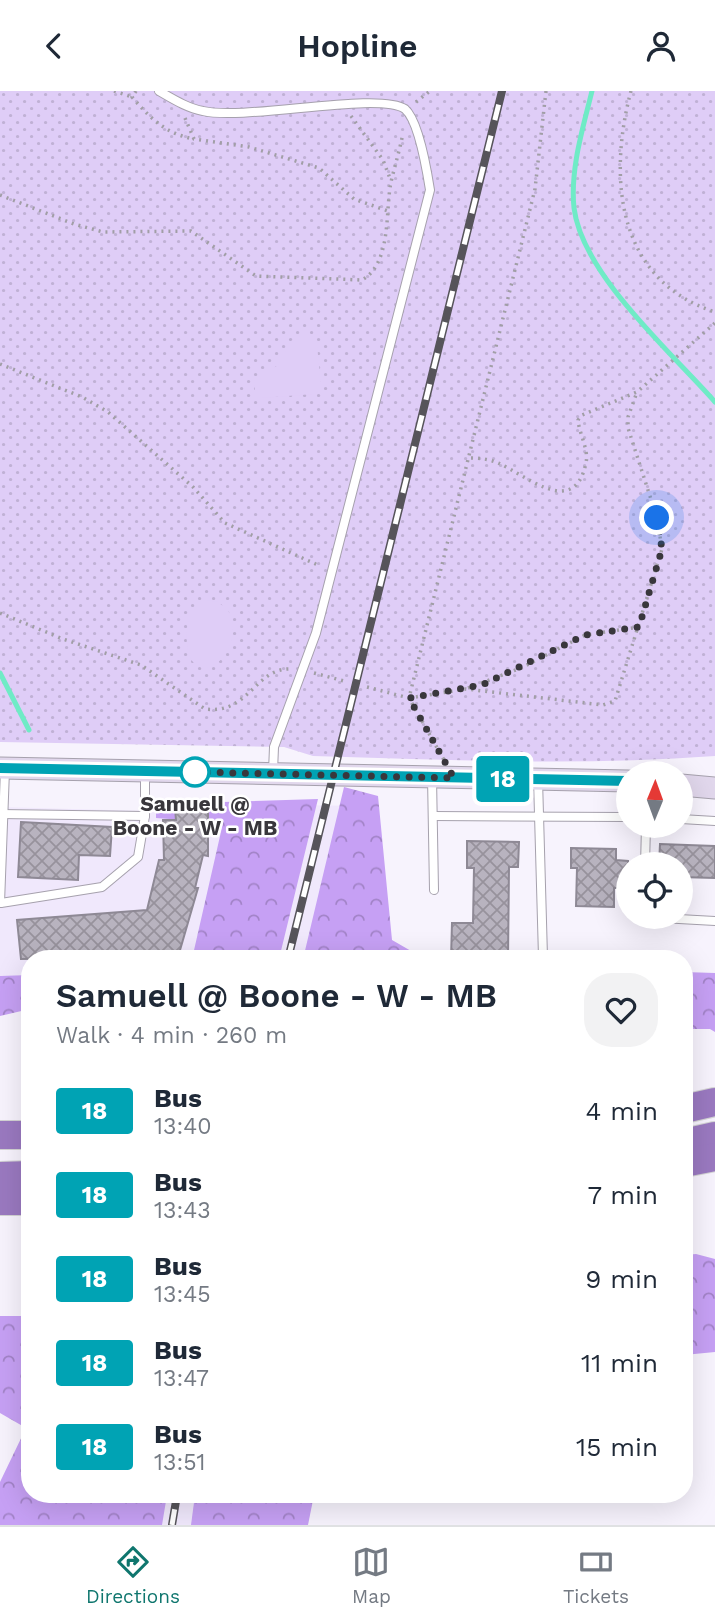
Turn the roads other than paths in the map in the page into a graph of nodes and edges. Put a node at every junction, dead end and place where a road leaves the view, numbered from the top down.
1 (159, 91) edge
2 (2, 768) edge
3 (145, 771) junction
4 (273, 773) junction
5 (715, 776) edge
6 (432, 777) junction
7 (693, 778) edge
8 (538, 779) junction
9 (616, 781) edge
10 (693, 786) edge
11 (715, 788) edge
12 (2, 814) edge
13 (145, 816) junction
14 (433, 816) junction
15 (539, 816) junction
16 (616, 817) edge
17 (693, 820) edge
18 (715, 821) edge
19 (434, 890) dead end
20 (1, 903) edge
21 (693, 920) edge
22 (715, 921) edge
23 (543, 950) edge
24 (713, 1103) edge
25 (693, 1107) edge
26 (0, 1135) edge
27 (21, 1135) edge
28 (693, 1143) edge
29 (714, 1144) edge
30 (693, 1157) edge
31 (21, 1175) edge
32 (0, 1176) edge
33 (0, 1201) edge
34 (21, 1201) edge

1 - 4 lane
2 - 3 main road
2 - 12 lane
3 - 4 main road
3 - 13 lane
4 - 6 main road
5 - 7 main road
6 - 8 main road
6 - 14 lane
8 - 9 main road
8 - 15 lane
10 - 11 main road
12 - 13 lane
12 - 20 lane
13 - 20 lane
14 - 15 lane
14 - 19 lane
15 - 16 lane
15 - 23 lane
17 - 18 lane
21 - 22 lane
24 - 25 highway
26 - 27 highway
28 - 29 highway
29 - 30 highway
31 - 32 highway
33 - 34 highway

